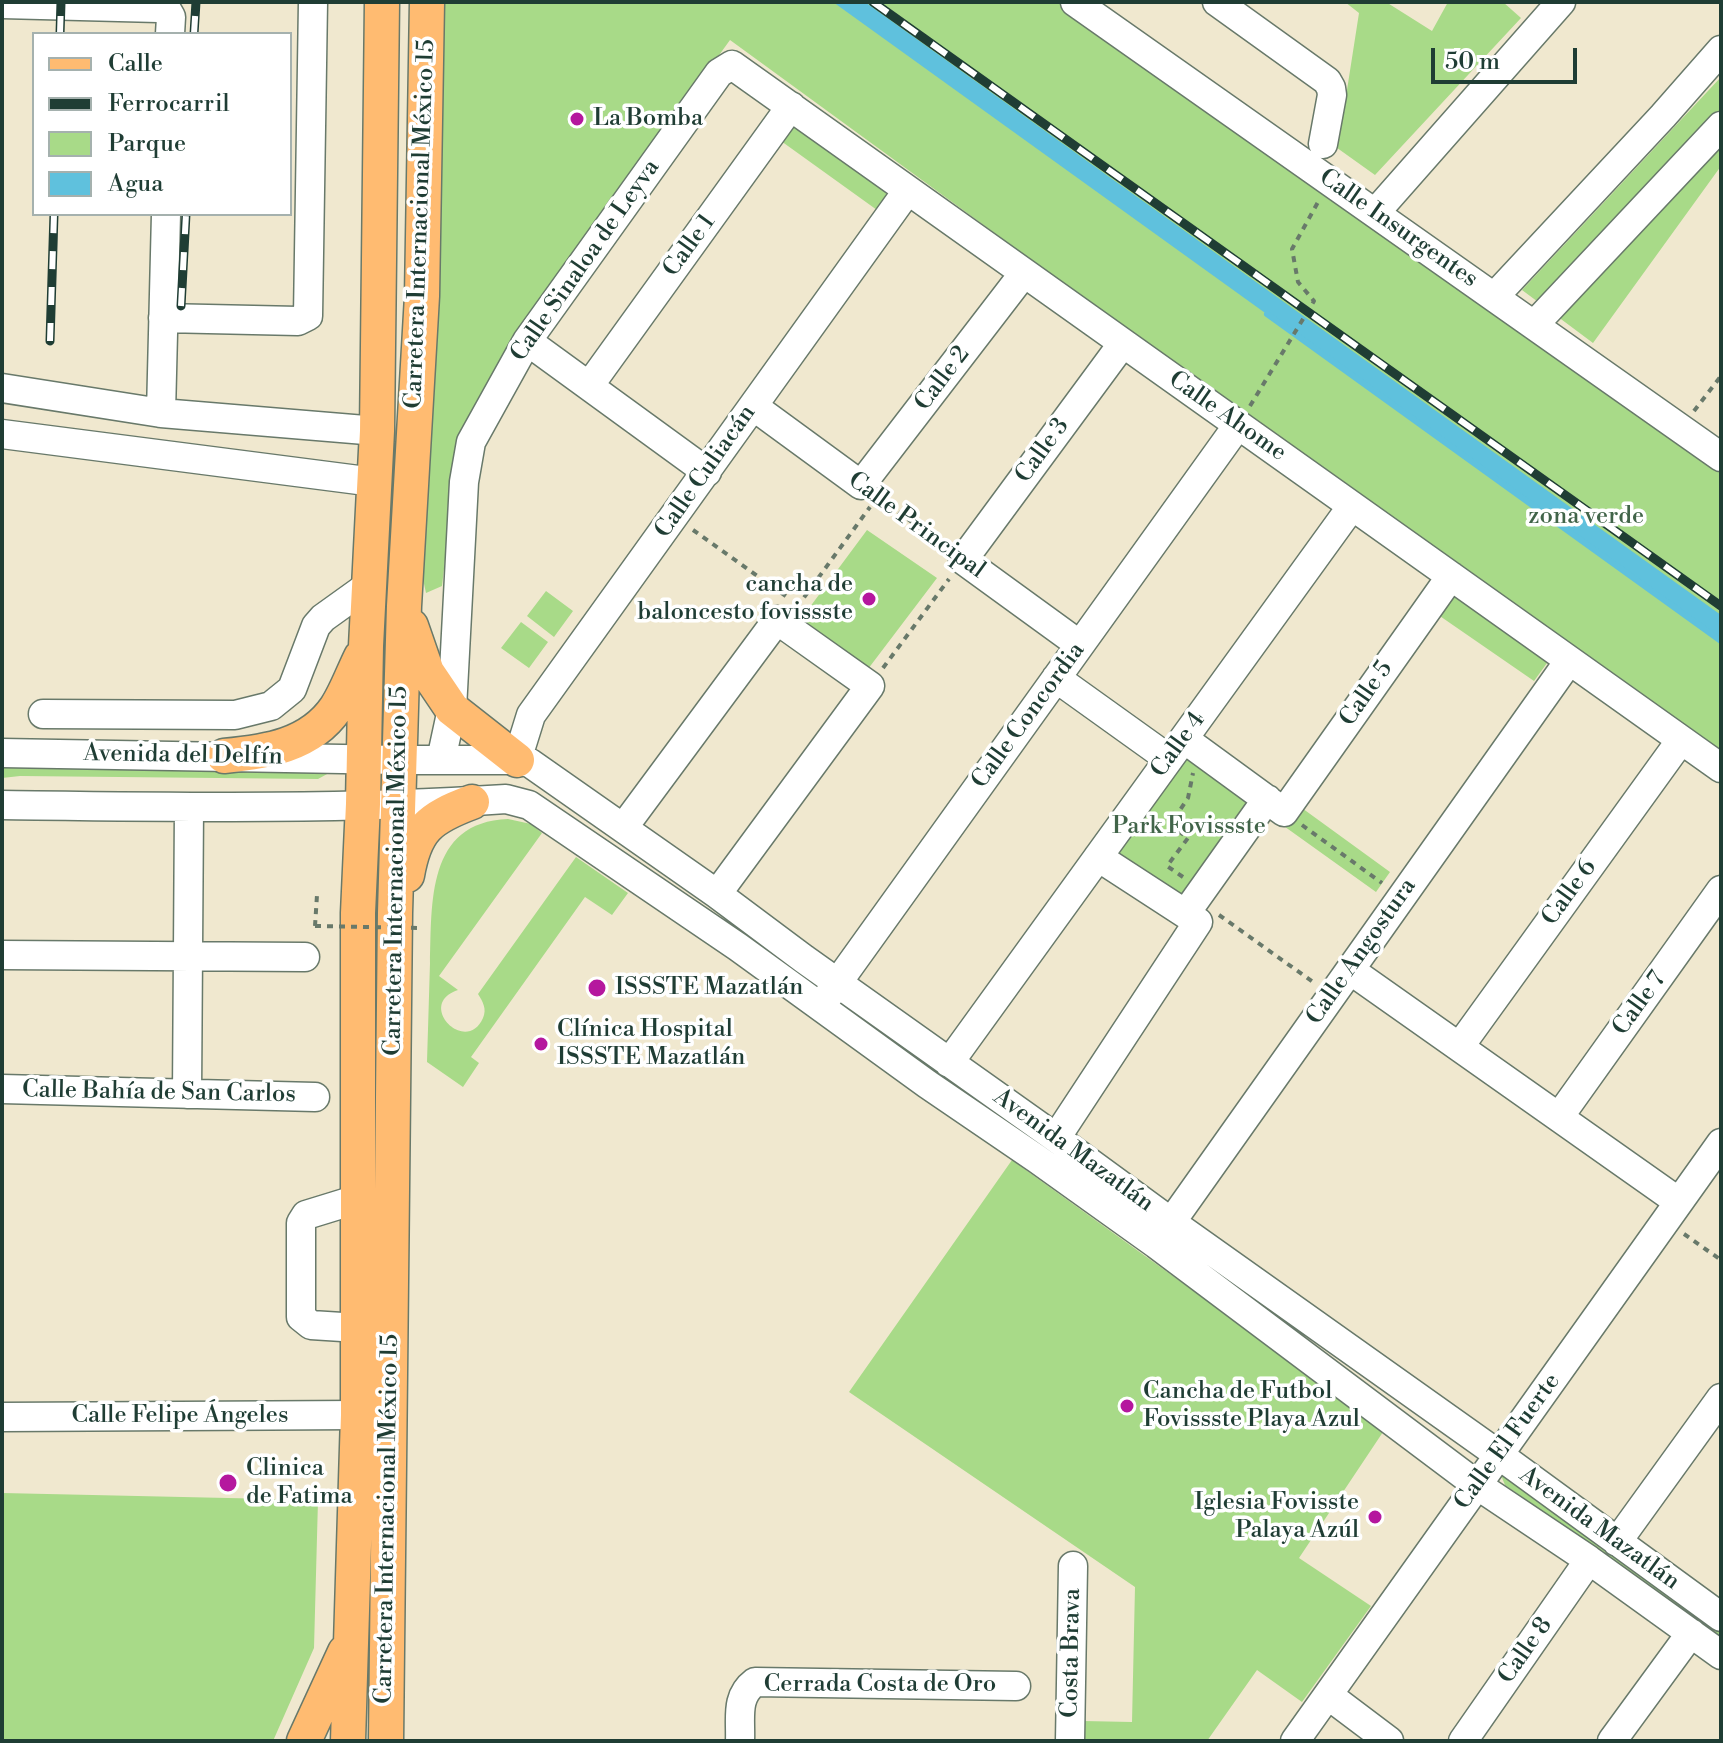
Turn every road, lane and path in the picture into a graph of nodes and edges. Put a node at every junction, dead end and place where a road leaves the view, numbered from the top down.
1 (313, 2) edge
2 (382, 2) edge
3 (427, 2) edge
4 (1075, 2) edge
5 (1217, 2) edge
6 (2, 4) edge
7 (1543, 8) edge
8 (170, 32) edge
9 (1721, 50) edge
10 (732, 65) joint
11 (791, 106) junction
12 (1721, 126) edge
13 (1323, 144) dead end
14 (1331, 182) junction
15 (908, 190) junction
16 (1375, 213) junction
17 (166, 216) edge
18 (1024, 273) junction
19 (1494, 297) junction
20 (163, 318) junction
21 (1534, 325) junction
22 (527, 341) junction
23 (1123, 343) junction
24 (1721, 376) edge
25 (589, 386) junction
26 (2, 388) edge
27 (753, 406) junction
28 (161, 413) junction
29 (1238, 425) junction
30 (1681, 429) junction
31 (377, 431) junction
32 (2, 434) edge
33 (1721, 457) edge
34 (707, 472) junction
35 (374, 482) junction
36 (869, 491) junction
37 (1352, 506) junction
38 (675, 517) junction
39 (963, 560) junction
40 (1451, 576) junction
41 (369, 585) junction
42 (404, 606) junction
43 (787, 617) junction
44 (1080, 645) junction
45 (366, 646) junction
46 (1569, 661) junction
47 (1056, 678) junction
48 (870, 686) junction
49 (452, 709) junction
50 (43, 714) dead end
51 (1681, 740) junction
52 (1186, 751) junction
53 (2, 753) edge
54 (224, 756) junction
55 (363, 760) junction
56 (399, 760) junction
57 (441, 760) junction
58 (517, 760) junction
59 (1721, 768) edge
60 (472, 802) junction
61 (399, 803) junction
62 (363, 804) junction
63 (2, 805) edge
64 (1275, 805) junction
65 (189, 807) junction
66 (623, 828) junction
67 (1098, 857) junction
68 (1721, 890) edge
69 (717, 894) junction
70 (317, 895) dead end
71 (1401, 897) junction
72 (1193, 911) junction
73 (407, 920) junction
74 (2, 955) edge
75 (188, 957) junction
76 (305, 957) dead end
77 (1350, 970) junction
78 (838, 982) junction
79 (1332, 995) junction
80 (820, 1007) junction
81 (1460, 1046) junction
82 (949, 1063) junction
83 (2, 1089) edge
84 (187, 1094) junction
85 (315, 1097) dead end
86 (1559, 1117) junction
87 (1056, 1138) junction
88 (1721, 1143) edge
89 (358, 1199) junction
90 (1672, 1212) junction
91 (1164, 1233) junction
92 (1721, 1260) edge
93 (358, 1328) junction
94 (1721, 1398) edge
95 (358, 1415) junction
96 (2, 1417) edge
97 (1499, 1455) junction
98 (1477, 1485) junction
99 (1617, 1542) junction
100 (1589, 1560) junction
101 (1073, 1566) dead end
102 (1720, 1613) edge
103 (1691, 1633) junction
104 (350, 1640) junction
105 (1721, 1655) edge
106 (1016, 1686) dead end
107 (1328, 1695) junction
108 (304, 1741) edge
109 (348, 1741) edge
110 (386, 1741) edge
111 (740, 1741) edge
112 (1070, 1741) edge
113 (1295, 1741) edge
114 (1389, 1741) edge
115 (1463, 1741) edge
116 (1612, 1741) edge

1 - 20 street
2 - 31 main road, Carretera Internacional México 15
3 - 42 main road, Carretera Internacional México 15
4 - 14 street, Calle Insurgentes
5 - 13 street
6 - 8 street
7 - 16 street
9 - 19 street
10 - 11 street, Calle Ahome
10 - 22 street, Calle Sinaloa de Leyva
11 - 15 street, Calle Ahome
11 - 25 street, Calle 1
12 - 21 street
14 - 16 street, Calle Insurgentes
14 - 29 path
15 - 18 street, Calle Ahome
15 - 27 street, Calle Culiacán
16 - 19 street, Calle Insurgentes
17 - 20 street
18 - 23 street, Calle Ahome
18 - 36 street, Calle 2
19 - 21 street, Calle Insurgentes
20 - 28 street
21 - 30 street, Calle Insurgentes
22 - 25 street
22 - 49 street, Calle Sinaloa de Leyva
23 - 29 street, Calle Ahome
23 - 39 street, Calle 3
24 - 30 path
25 - 34 street
26 - 28 street
27 - 34 street, Calle Culiacán
27 - 36 street, Calle Principal
28 - 31 street
29 - 37 street, Calle Ahome
29 - 44 street, Calle Concordia
30 - 33 street, Calle Insurgentes
31 - 35 main road, Carretera Internacional México 15
32 - 35 street
34 - 38 street, Calle Culiacán
35 - 41 main road, Carretera Internacional México 15
36 - 39 path, Calle Principal
36 - 43 path
37 - 40 street, Calle Ahome
37 - 52 street, Calle 4
38 - 43 path
38 - 58 street, Calle Culiacán
39 - 44 street, Calle Principal
39 - 48 path
40 - 46 street, Calle Ahome
40 - 64 street, Calle 5
41 - 45 main road, Carretera Internacional México 15
41 - 50 street
42 - 49 main road
42 - 56 main road, Carretera Internacional México 15
43 - 48 street
43 - 66 street
44 - 47 street, Calle Concordia
45 - 54 main road
45 - 55 main road, Carretera Internacional México 15
46 - 51 street, Calle Ahome
46 - 71 street, Calle Angostura
47 - 52 street
47 - 78 street, Calle Concordia
48 - 69 street
49 - 57 street, Calle Sinaloa de Leyva
49 - 58 main road
51 - 59 street, Calle Ahome
51 - 81 street, Calle 6
52 - 64 street
52 - 67 street, Calle 4
52 - 72 path
53 - 54 street, Avenida del Delfín
54 - 55 street, Avenida del Delfín
55 - 56 street
55 - 62 main road, Carretera Internacional México 15
56 - 57 street, Avenida Mazatlán
56 - 61 main road, Carretera Internacional México 15
57 - 58 street, Avenida Mazatlán
58 - 66 street, Avenida Mazatlán
60 - 61 street, Avenida Mazatlán
60 - 73 main road
60 - 80 street, Avenida Mazatlán
61 - 62 street
61 - 73 main road, Carretera Internacional México 15
62 - 65 street, Avenida del Delfín
62 - 89 main road, Carretera Internacional México 15
63 - 65 street, Avenida del Delfín
64 - 71 path
64 - 72 street, Calle 5
65 - 75 street
66 - 69 street, Avenida Mazatlán
67 - 72 street
67 - 82 street, Calle 4
68 - 86 street, Calle 7
69 - 78 street, Avenida Mazatlán
70 - 73 path, bridge
71 - 77 street, Calle Angostura
72 - 79 path
72 - 87 street
73 - 110 main road, Carretera Internacional México 15
74 - 75 street
75 - 76 street
75 - 84 street
77 - 79 street, Calle Angostura
77 - 81 street
78 - 80 street, Calle Concordia
78 - 82 street, Avenida Mazatlán
79 - 91 street, Calle Angostura
80 - 91 street, Avenida Mazatlán
81 - 86 street
82 - 87 street, Avenida Mazatlán
83 - 84 street, Calle Bahía de San Carlos
84 - 85 street, Calle Bahía de San Carlos
86 - 90 street
87 - 91 street, Avenida Mazatlán
88 - 90 street, Calle El Fuerte
89 - 93 main road, Carretera Internacional México 15
89 - 93 street
90 - 92 path
90 - 97 street, Calle El Fuerte
91 - 97 street, Avenida Mazatlán
91 - 98 street, Avenida Mazatlán
93 - 95 main road, Carretera Internacional México 15
94 - 99 street
95 - 96 street, Calle Felipe Ángeles
95 - 104 main road, Carretera Internacional México 15
97 - 98 street, Calle El Fuerte
97 - 99 street, Avenida Mazatlán
98 - 100 street, Avenida Mazatlán
98 - 107 street, Calle El Fuerte
99 - 102 street, Avenida Mazatlán
100 - 103 street, Avenida Mazatlán
100 - 115 street, Calle 8
101 - 112 street, Costa Brava
103 - 105 street, Avenida Mazatlán
103 - 116 street
104 - 108 main road
104 - 109 main road, Carretera Internacional México 15
106 - 111 street, Cerrada Costa de Oro
107 - 113 street, Calle El Fuerte
107 - 114 street

